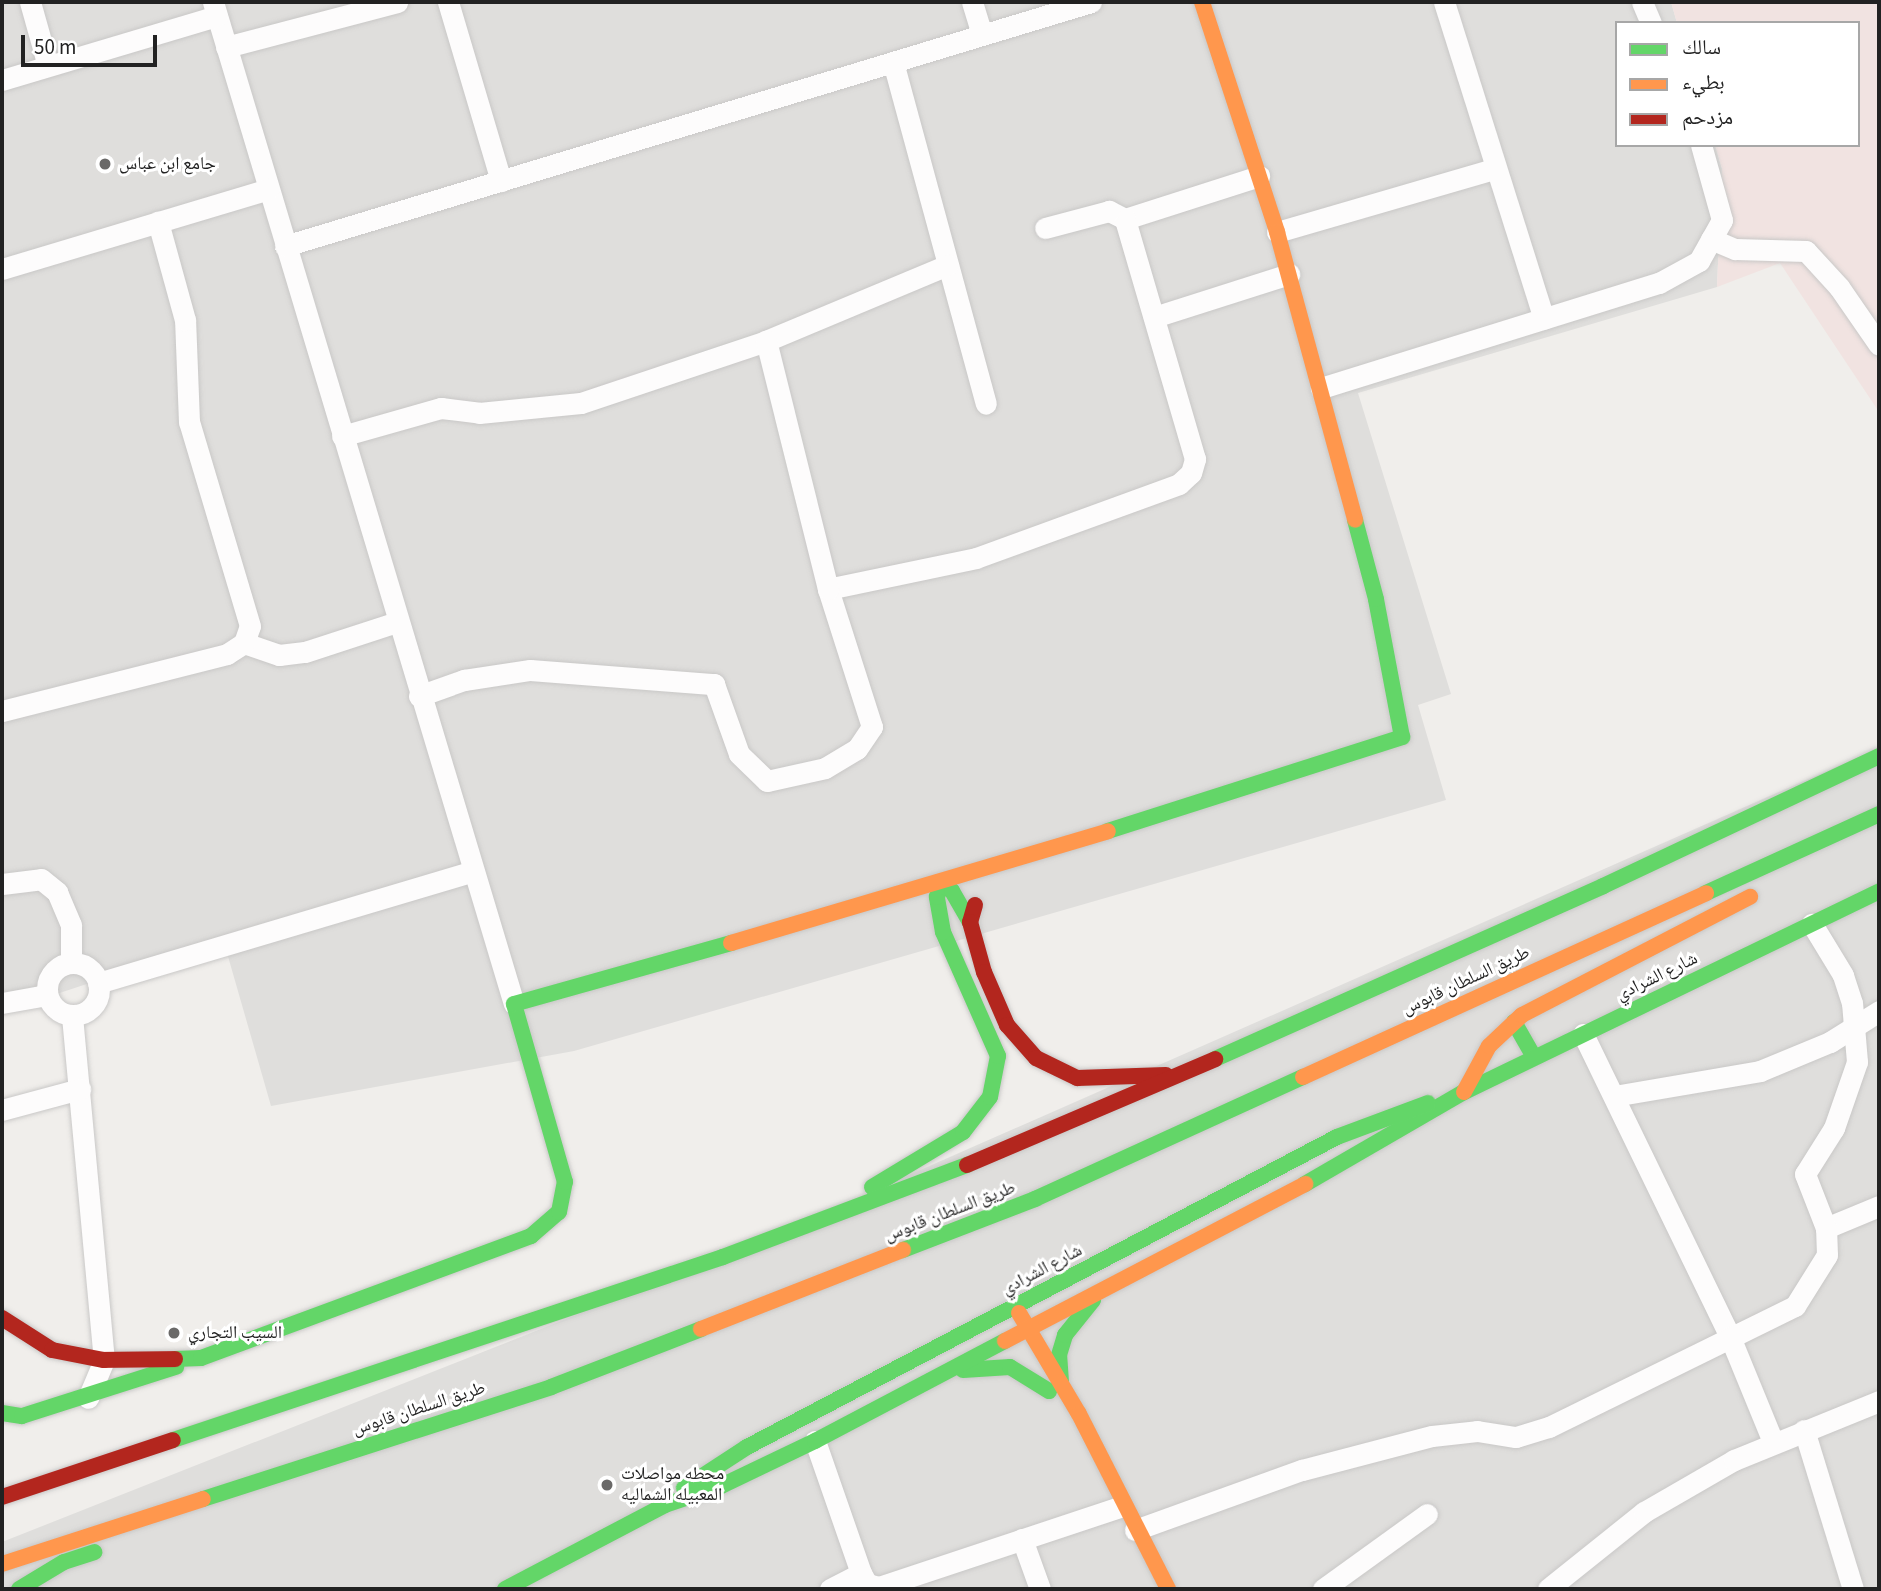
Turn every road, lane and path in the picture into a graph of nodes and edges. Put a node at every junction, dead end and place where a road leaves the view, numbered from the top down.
1 (30, 2) edge
2 (397, 2) edge
3 (448, 2) edge
4 (972, 2) edge
5 (1091, 2) edge
6 (1202, 2) edge
7 (1444, 2) edge
8 (1642, 2) edge
9 (215, 9) edge
10 (335, 10) edge
11 (1650, 21) edge
12 (982, 35) junction
13 (226, 47) junction
14 (893, 62) junction
15 (48, 66) junction
16 (2, 80) edge
17 (1702, 147) edge
18 (1494, 169) junction
19 (1259, 176) junction
20 (501, 181) junction
21 (268, 189) junction
22 (1125, 219) junction
23 (158, 222) junction
24 (1045, 228) dead end
25 (1277, 232) junction
26 (1711, 239) junction
27 (285, 246) junction
28 (948, 265) junction
29 (2, 269) edge
30 (1289, 275) junction
31 (1154, 317) junction
32 (1544, 319) junction
33 (766, 341) junction
34 (1879, 345) edge
35 (1321, 388) junction
36 (986, 404) dead end
37 (342, 436) junction
38 (828, 589) junction
39 (397, 622) junction
40 (244, 643) junction
41 (419, 696) junction
42 (2, 711) edge
43 (1879, 756) edge
44 (1879, 814) edge
45 (1879, 822) edge
46 (1000, 865) junction
47 (471, 872) junction
48 (1792, 873) dead end
49 (2, 884) edge
50 (941, 884) junction
51 (1770, 886) dead end
52 (1879, 891) edge
53 (888, 898) junction
54 (970, 922) junction
55 (1812, 924) junction
56 (943, 932) junction
57 (71, 963) junction
58 (98, 983) junction
59 (47, 995) junction
60 (2, 1003) edge
61 (514, 1004) junction
62 (1879, 1011) edge
63 (72, 1016) junction
64 (1514, 1022) junction
65 (1853, 1027) junction
66 (1583, 1034) junction
67 (1534, 1057) junction
68 (1181, 1077) junction
69 (80, 1088) junction
70 (1458, 1096) junction
71 (1614, 1096) junction
72 (2, 1110) edge
73 (1879, 1206) edge
74 (839, 1213) junction
75 (1826, 1228) junction
76 (1125, 1275) junction
77 (1015, 1306) junction
78 (996, 1316) junction
79 (2, 1318) edge
80 (1028, 1328) junction
81 (1730, 1337) junction
82 (1011, 1338) junction
83 (201, 1358) junction
84 (104, 1360) junction
85 (932, 1379) junction
86 (1056, 1388) junction
87 (88, 1398) junction
88 (1879, 1401) edge
89 (2, 1413) edge
90 (1804, 1430) junction
91 (815, 1441) junction
92 (1773, 1442) junction
93 (377, 1443) junction
94 (2, 1497) edge
95 (665, 1505) junction
96 (1122, 1506) junction
97 (1427, 1514) dead end
98 (1135, 1531) junction
99 (1022, 1539) junction
100 (2, 1564) edge
101 (861, 1573) junction
102 (19, 1589) edge
103 (505, 1589) edge
104 (830, 1589) edge
105 (1040, 1589) edge
106 (1168, 1589) edge
107 (1323, 1589) edge
108 (1548, 1589) edge
109 (1853, 1589) edge

1 - 15 street
2 - 10 street
3 - 20 street
4 - 12 street
5 - 12 street
6 - 19 main road
7 - 18 street
8 - 11 street
9 - 13 street
9 - 15 street
10 - 13 street
12 - 14 street
13 - 21 street
14 - 20 street
14 - 28 street
15 - 16 street
17 - 26 street
18 - 25 street
18 - 32 street
19 - 22 street
19 - 25 main road
20 - 27 street
21 - 23 street
21 - 27 street
22 - 24 street
22 - 31 street
23 - 29 street
23 - 40 street
25 - 30 main road
26 - 32 street
26 - 34 street
27 - 37 street
28 - 33 street
28 - 36 street
30 - 31 street
30 - 35 main road
31 - 38 street
32 - 35 street
33 - 37 street
33 - 38 street
35 - 46 main road
37 - 39 street
38 - 41 street
39 - 40 street
39 - 41 street
40 - 42 street
41 - 47 street
43 - 68 main road, طريق السلطان قابوس
44 - 93 main road, طريق السلطان قابوس
45 - 48 main road
46 - 50 main road
46 - 54 main road
47 - 58 street
47 - 61 street
49 - 57 street
50 - 53 main road
50 - 54 main road
50 - 56 main road
51 - 64 main road
52 - 55 main road, شارع الشرادي
53 - 56 main road
53 - 61 main road
54 - 68 main road
55 - 65 street
55 - 66 main road, شارع الشرادي
56 - 74 main road
57 - 58 street
57 - 59 street
58 - 63 street
59 - 60 street
59 - 63 street
61 - 83 main road
62 - 65 street
63 - 69 street
64 - 67 main road
64 - 70 main road
65 - 71 street
65 - 75 street
66 - 67 main road, شارع الشرادي
66 - 71 street
67 - 70 main road, شارع الشرادي
68 - 74 main road, طريق السلطان قابوس
69 - 72 street
69 - 84 street
70 - 76 main road, شارع الشرادي
70 - 77 main road, شارع الشرادي
71 - 81 street
73 - 75 street
74 - 94 main road, طريق السلطان قابوس
75 - 81 street
76 - 80 main road, شارع الشرادي
76 - 86 main road
77 - 78 main road, شارع الشرادي
77 - 80 main road
78 - 82 main road
78 - 95 main road, شارع الشرادي
79 - 84 main road
80 - 82 main road, شارع الشرادي
80 - 86 main road
81 - 92 street
81 - 98 street
82 - 85 main road, شارع الشرادي
82 - 86 main road
83 - 84 main road
83 - 87 main road
84 - 87 street
85 - 86 main road
85 - 91 main road, شارع الشرادي
86 - 96 main road
87 - 89 main road
88 - 90 street
90 - 92 street
90 - 109 street
91 - 95 main road, شارع الشرادي
91 - 101 street
92 - 108 street
93 - 100 main road, طريق السلطان قابوس
93 - 102 main road
95 - 103 main road, شارع الشرادي
96 - 98 main road
96 - 99 street
97 - 107 street
98 - 106 main road
99 - 101 street
99 - 105 street
101 - 104 street

